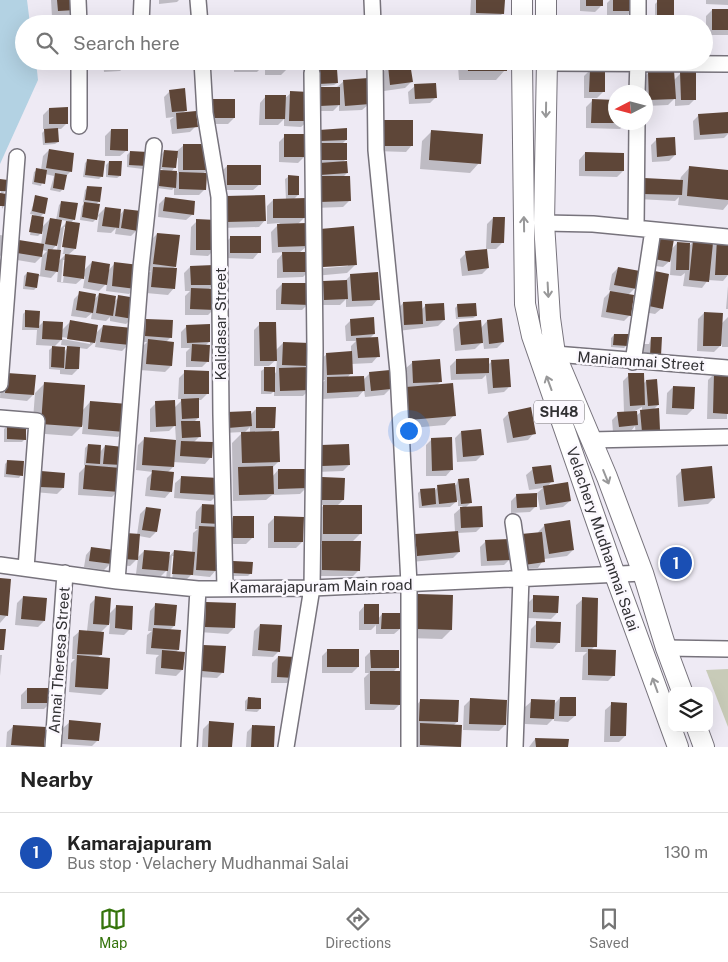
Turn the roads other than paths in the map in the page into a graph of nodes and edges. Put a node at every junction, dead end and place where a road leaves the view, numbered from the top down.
1 (78, 0) edge
2 (142, 0) edge
3 (198, 0) edge
4 (372, 0) edge
5 (522, 0) edge
6 (546, 0) edge
7 (638, 0) edge
8 (79, 15) edge
9 (141, 15) edge
10 (199, 15) edge
11 (373, 15) edge
12 (522, 15) edge
13 (546, 15) edge
14 (638, 15) edge
15 (713, 64) edge
16 (728, 64) edge
17 (79, 70) edge
18 (203, 70) edge
19 (375, 70) edge
20 (522, 70) edge
21 (546, 70) edge
22 (638, 70) edge
23 (312, 73) dead end
24 (638, 85) edge
25 (79, 126) dead end
26 (637, 130) edge
27 (154, 146) dead end
28 (17, 157) dead end
29 (544, 223) junction
30 (636, 228) junction
31 (653, 230) junction
32 (728, 237) edge
33 (555, 354) junction
34 (633, 362) junction
35 (728, 368) edge
36 (0, 384) edge
37 (0, 418) edge
38 (728, 436) edge
39 (590, 440) junction
40 (513, 522) dead end
41 (0, 565) edge
42 (26, 568) junction
43 (65, 573) junction
44 (643, 573) junction
45 (615, 575) junction
46 (521, 578) junction
47 (117, 581) junction
48 (409, 584) junction
49 (198, 588) junction
50 (225, 588) junction
51 (312, 588) junction
52 (666, 648) junction
53 (728, 649) edge
54 (681, 687) edge
55 (698, 732) edge
56 (53, 747) edge
57 (189, 747) edge
58 (286, 747) edge
59 (409, 747) edge
60 (516, 747) edge
61 (678, 747) edge
62 (704, 747) edge

1 - 8 street
2 - 9 street
3 - 10 street
4 - 11 street
5 - 12 main road
6 - 13 main road
7 - 14 street
15 - 16 street
17 - 25 street
18 - 50 street, Kalidasar Street
19 - 48 street
45 -> 20 main road, Velachery Mudhanmai Salai / SH48
21 -> 29 main road, Velachery Mudhanmai Salai / SH48
22 - 24 street
23 - 51 street
26 - 30 street
27 - 47 street
28 - 36 street
29 - 30 street
29 -> 33 main road, Velachery Mudhanmai Salai / SH48
30 - 31 street
31 - 32 street
31 - 34 street
33 - 34 street, Maniammai Street
33 - 39 main road, Velachery Mudhanmai Salai / SH48
34 - 35 street, Maniammai Street
37 - 42 street
38 - 39 street
39 -> 44 main road, Velachery Mudhanmai Salai / SH48
40 - 46 street
41 - 42 street, Kamarajapuram Main road
42 - 43 street, Kamarajapuram Main road
43 - 47 street, Kamarajapuram Main road
43 - 56 street, Annai Theresa Street
44 - 45 street, Kamarajapuram Main road
44 - 52 main road, Velachery Mudhanmai Salai / SH48
45 - 46 street, Kamarajapuram Main road
61 -> 45 main road, Velachery Mudhanmai Salai / SH48
46 - 48 street, Kamarajapuram Main road
46 - 60 street
47 - 49 street, Kamarajapuram Main road
48 - 51 street, Kamarajapuram Main road
48 - 59 street
49 - 50 street, Kamarajapuram Main road
49 - 57 street
50 - 51 street, Kamarajapuram Main road
51 - 58 street
52 - 53 street
52 - 54 main road, Velachery Mudhanmai Salai / SH48
55 - 62 main road

